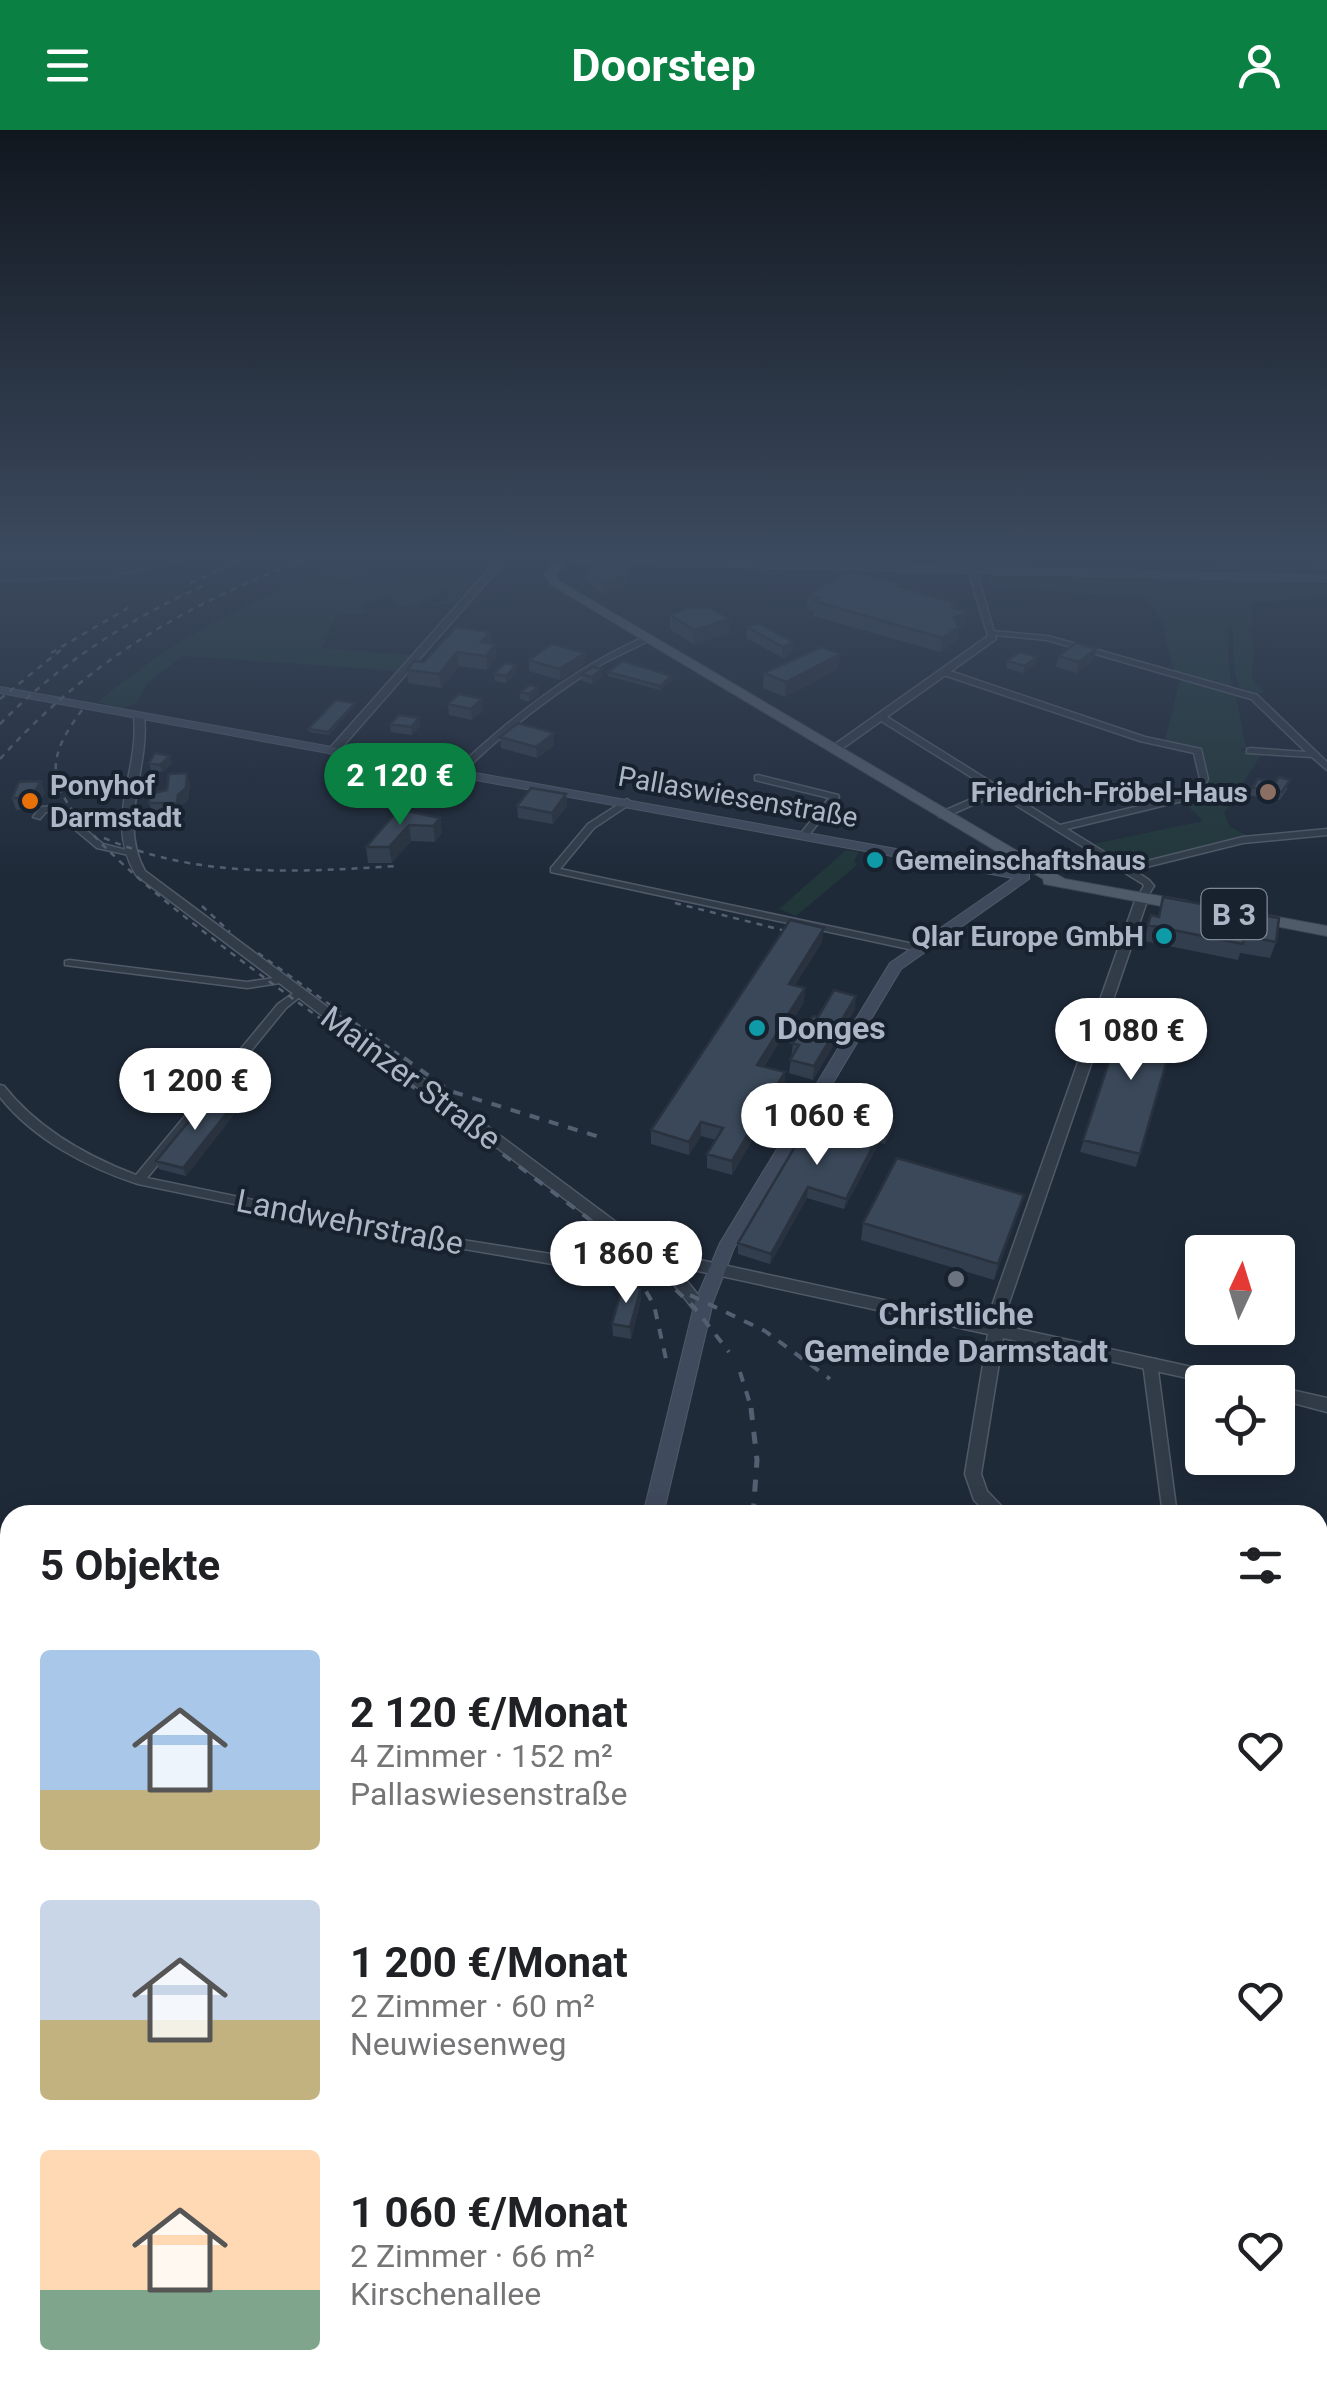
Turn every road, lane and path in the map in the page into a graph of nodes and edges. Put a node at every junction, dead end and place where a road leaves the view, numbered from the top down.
1 (410, 664) edge
2 (599, 664) edge
3 (689, 664) edge
4 (956, 664) edge
5 (1136, 664) edge
6 (944, 672) junction
7 (0, 690) edge
8 (139, 716) junction
9 (881, 716) junction
10 (166, 721) junction
11 (141, 733) junction
12 (834, 749) junction
13 (334, 750) junction
14 (1250, 752) dead end
15 (1316, 755) junction
16 (1327, 767) edge
17 (457, 773) junction
18 (758, 778) dead end
19 (996, 787) junction
20 (627, 802) junction
21 (40, 814) dead end
22 (942, 815) junction
23 (1062, 827) junction
24 (1229, 828) dead end
25 (1327, 832) edge
26 (804, 834) junction
27 (1243, 840) junction
28 (129, 852) junction
29 (1022, 869) junction
30 (1127, 869) junction
31 (1142, 898) junction
32 (1205, 909) edge
33 (1240, 915) edge
34 (1327, 931) edge
35 (918, 948) junction
36 (69, 963) dead end
37 (280, 980) junction
38 (298, 992) junction
39 (0, 1089) edge
40 (138, 1180) junction
41 (659, 1256) junction
42 (716, 1268) junction
43 (702, 1310) junction
44 (996, 1329) junction
45 (1150, 1363) junction
46 (1185, 1371) edge
47 (1295, 1397) edge
48 (1327, 1404) edge
49 (655, 1505) edge
50 (991, 1505) edge
51 (1169, 1505) edge

1 - 13 street
2 - 17 street
3 - 12 main road, B 3
4 - 6 street
5 - 15 street
6 - 9 street
6 - 23 street
7 - 8 main road
8 - 10 main road, Pallaswiesenstraße
8 - 11 street
9 - 12 street
9 - 19 street
10 - 11 street
10 - 13 main road, Pallaswiesenstraße
11 - 28 street
12 - 22 main road, B 3
13 - 17 main road, Pallaswiesenstraße
14 - 15 street
15 - 16 street
17 - 20 main road, Pallaswiesenstraße
18 - 26 street
19 - 22 street
19 - 23 street
20 - 26 main road, Pallaswiesenstraße
20 - 35 street
21 - 28 street, Mainzer Straße
22 - 29 main road, B 3
23 - 30 street
24 - 27 street
25 - 27 street
26 - 29 main road, Pallaswiesenstraße
27 - 30 street
28 - 37 street, Mainzer Straße
29 - 31 main road, Pallaswiesenstraße / B 3
29 - 35 main road
30 - 31 street
31 - 32 main road, Pallaswiesenstraße / B 3
31 - 44 street
33 - 34 main road, B 3
35 - 42 main road
36 - 37 street
37 - 38 street, Mainzer Straße
38 - 40 street
38 - 41 street, Mainzer Straße
39 - 40 street, Landwehrstraße
40 - 41 street, Landwehrstraße
41 - 42 street, Mainzer Straße
41 - 43 street
42 - 43 main road
42 - 44 street
43 - 49 main road
44 - 45 street
44 - 50 street
45 - 46 street
45 - 51 street
47 - 48 street

